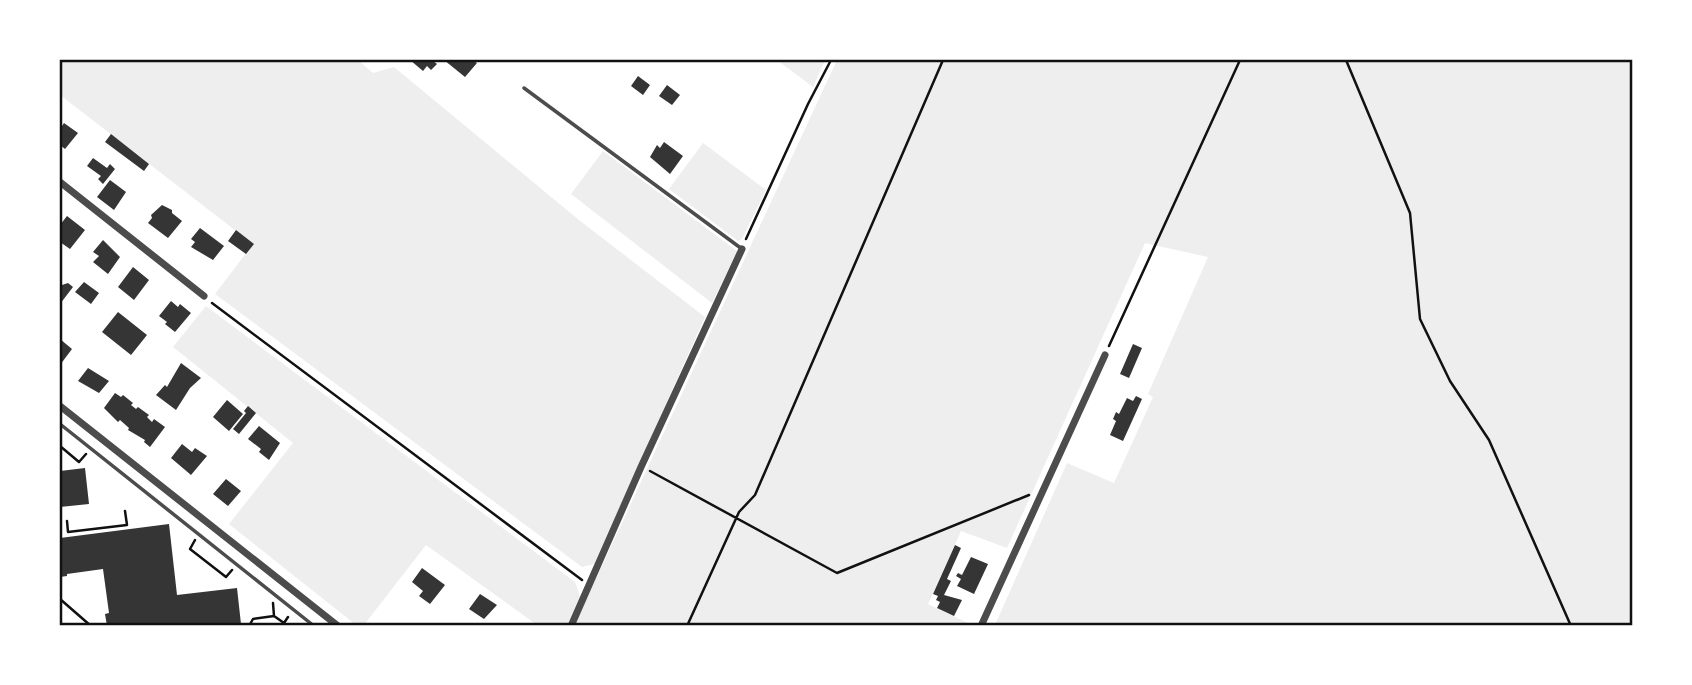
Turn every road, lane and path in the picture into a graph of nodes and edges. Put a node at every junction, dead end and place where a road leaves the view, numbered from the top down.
1 (831, 60) edge
2 (943, 60) edge
3 (1240, 60) edge
4 (1346, 60) edge
5 (524, 88) dead end
6 (60, 182) edge
7 (742, 249) junction
8 (204, 296) joint
9 (1105, 355) joint
10 (60, 406) edge
11 (60, 424) edge
12 (60, 446) edge
13 (94, 461) dead end
14 (641, 467) junction
15 (1044, 489) junction
16 (125, 510) dead end
17 (736, 518) junction
18 (67, 521) dead end
19 (187, 534) dead end
20 (232, 570) dead end
21 (589, 586) junction
22 (60, 599) edge
23 (280, 608) dead end
24 (287, 613) dead end
25 (274, 616) junction
26 (286, 624) edge
27 (92, 625) edge
28 (249, 625) edge
29 (314, 625) edge
30 (338, 625) edge
31 (571, 625) edge
32 (687, 625) edge
33 (981, 625) edge
34 (1571, 625) edge

1 - 7 path
2 - 17 path
3 - 9 path
4 - 34 path
5 - 7 lane
6 - 8 street
7 - 14 street
8 - 21 path
9 - 15 street
10 - 30 street
11 - 29 lane
12 - 13 path
14 - 17 path
14 - 21 street
15 - 17 path
15 - 33 street
16 - 18 path
17 - 32 path
19 - 20 path
21 - 31 street
22 - 27 path
23 - 25 path
24 - 26 path
25 - 26 path
25 - 28 path

